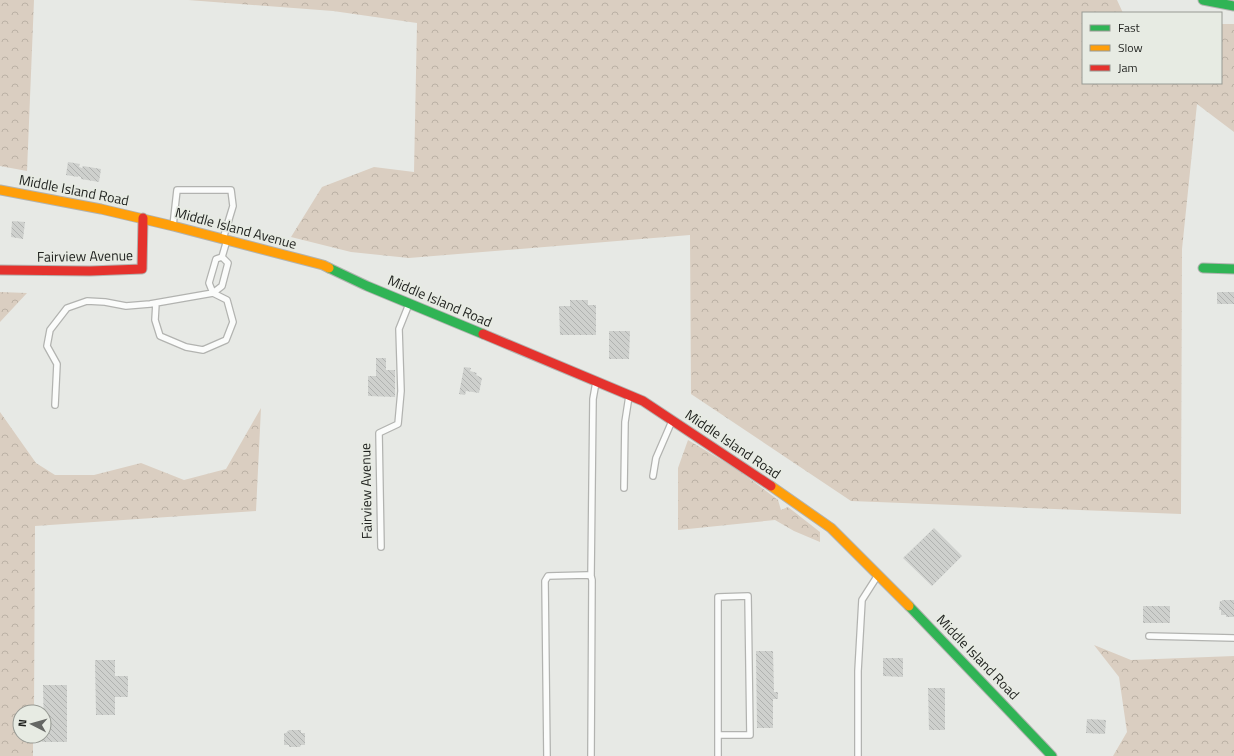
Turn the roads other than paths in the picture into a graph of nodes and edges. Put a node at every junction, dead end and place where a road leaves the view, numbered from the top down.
1 (1203, 0) edge
2 (1234, 6) edge
3 (0, 190) edge
4 (143, 218) junction
5 (172, 226) junction
6 (225, 240) junction
7 (222, 257) junction
8 (323, 265) joint
9 (1204, 268) dead end
10 (1234, 269) edge
11 (0, 270) edge
12 (213, 293) junction
13 (156, 303) junction
14 (409, 304) junction
15 (596, 382) junction
16 (629, 395) junction
17 (54, 405) dead end
18 (673, 421) junction
19 (653, 476) dead end
20 (624, 488) dead end
21 (381, 547) dead end
22 (878, 575) junction
23 (591, 576) junction
24 (1149, 636) dead end
25 (1234, 638) edge
26 (718, 735) junction
27 (547, 756) edge
28 (591, 756) edge
29 (718, 756) edge
30 (858, 756) edge
31 (1052, 756) edge

1 - 2 street
3 - 4 street, Middle Island Road
4 - 5 street, Middle Island Avenue
4 - 11 street, Fairview Avenue
5 - 6 street, Middle Island Avenue
5 - 6 lane
6 - 7 lane
6 - 8 street, Middle Island Avenue
7 - 12 lane
7 - 12 lane
8 - 14 street, Middle Island Road
9 - 10 street
12 - 13 lane
12 - 13 lane
13 - 17 lane
14 - 15 street, Middle Island Road
14 - 21 lane, Fairview Avenue
15 - 16 street, Middle Island Road
15 - 23 lane
16 - 18 street, Middle Island Road
16 - 20 lane
18 - 19 lane
18 - 22 street, Middle Island Road
22 - 30 lane
22 - 31 street, Middle Island Road
23 - 27 lane
23 - 28 lane
24 - 25 lane
26 - 26 lane
26 - 29 lane

